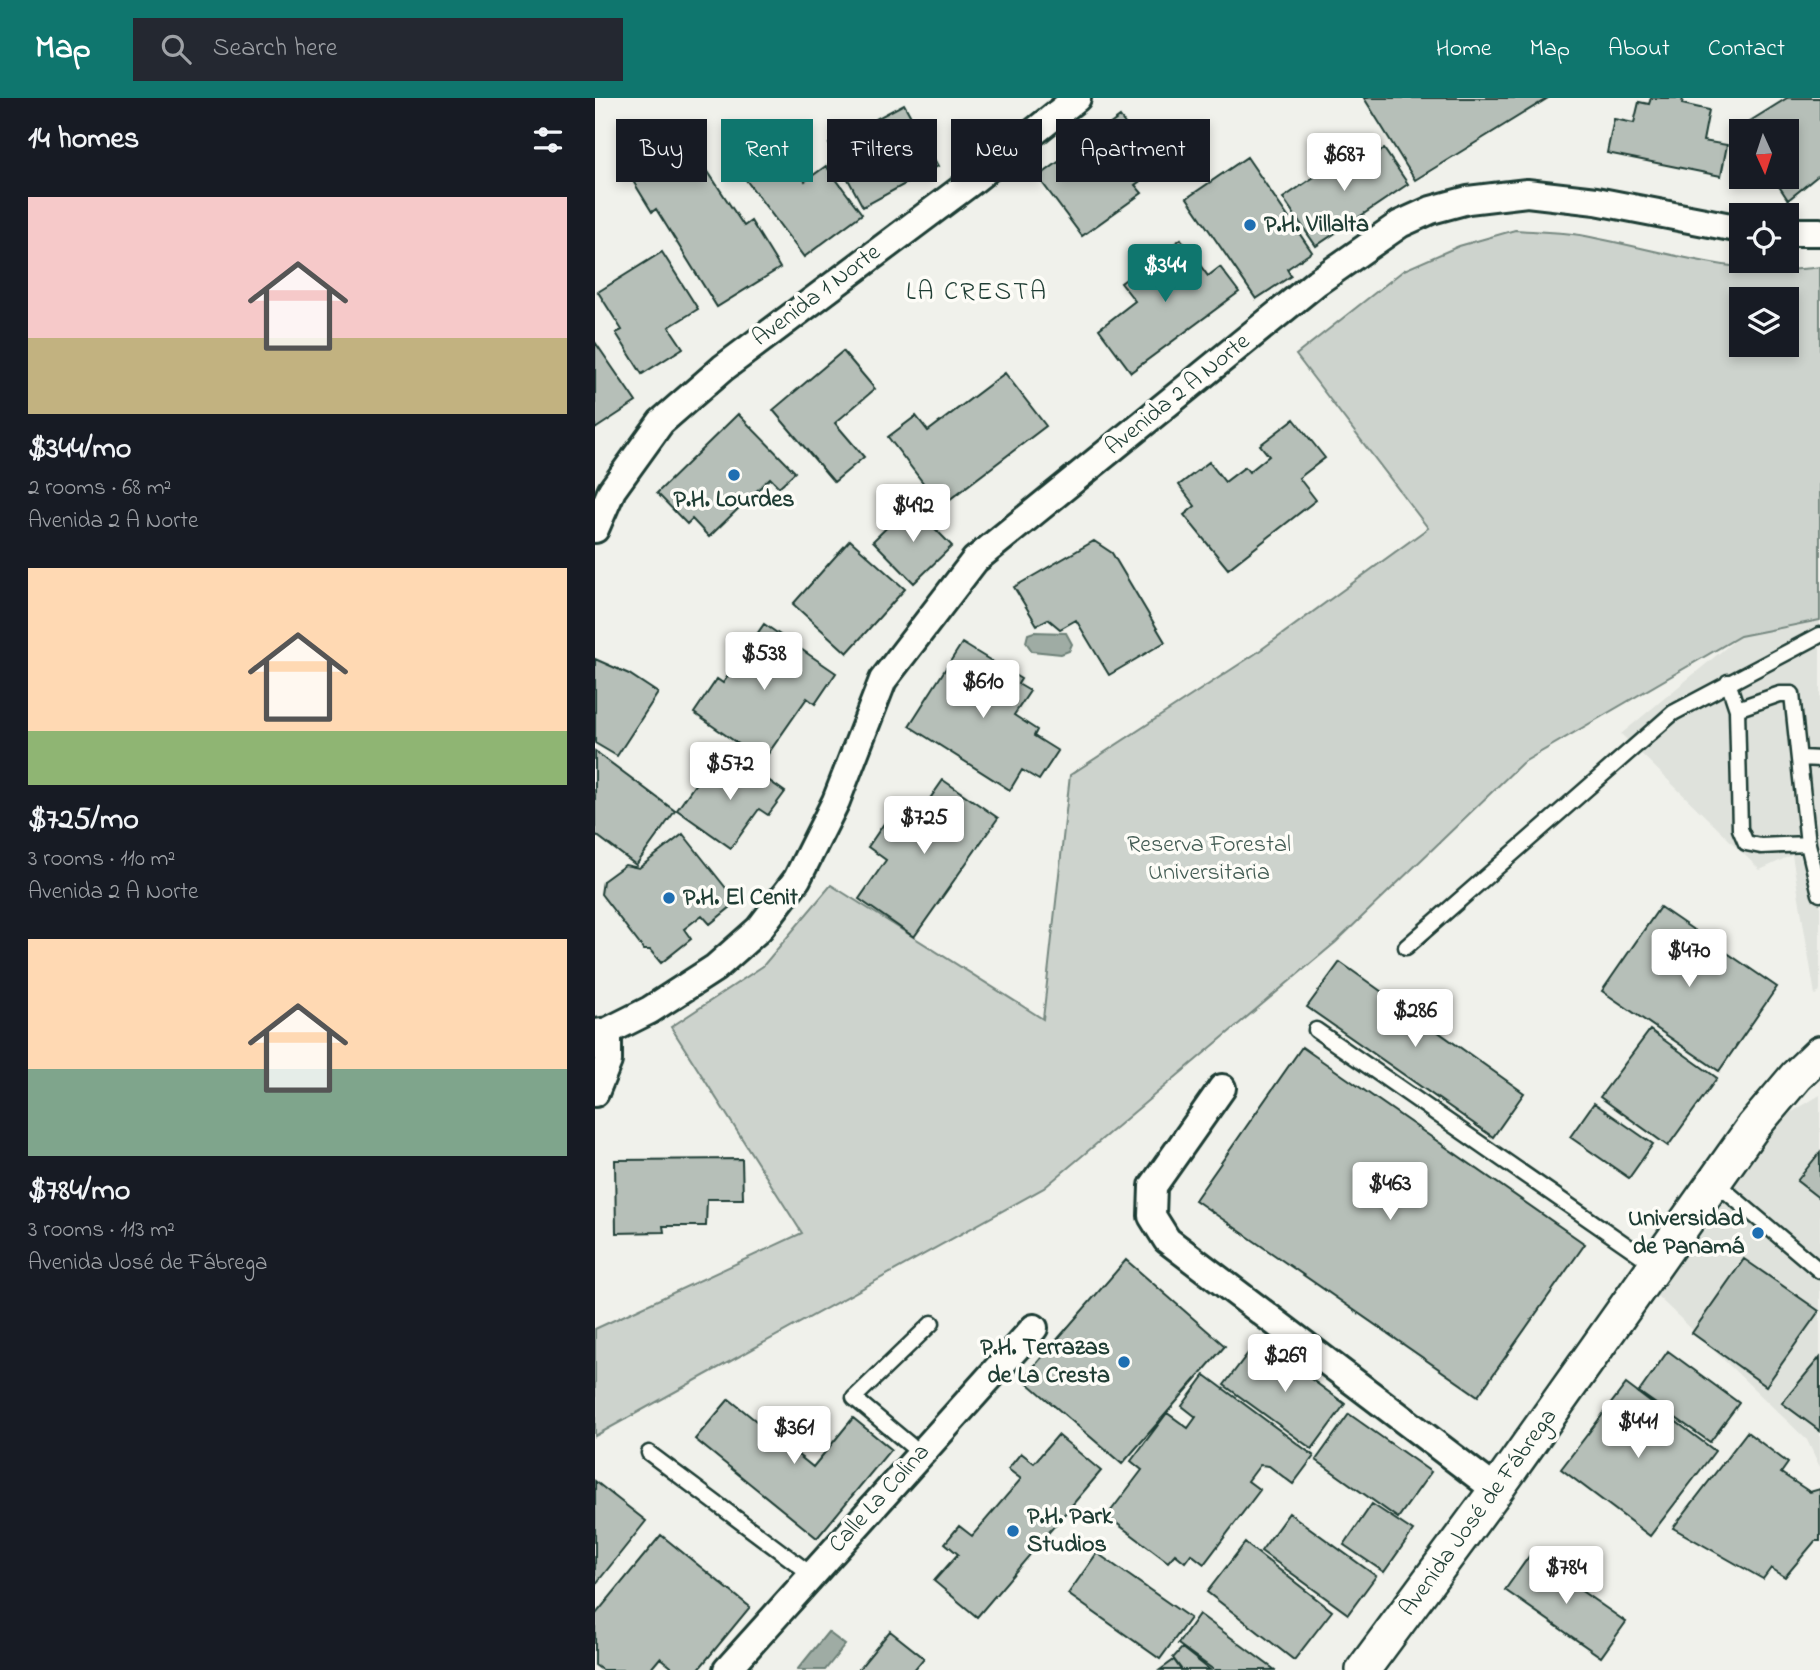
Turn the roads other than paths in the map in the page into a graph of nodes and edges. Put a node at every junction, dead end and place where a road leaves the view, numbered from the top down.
1 (1077, 98) edge
2 (1729, 227) edge
3 (1799, 232) edge
4 (1820, 232) edge
5 (595, 528) edge
6 (1820, 635) edge
7 (1728, 682) junction
8 (1737, 709) junction
9 (1801, 758) junction
10 (1820, 759) edge
11 (1808, 844) junction
12 (1820, 894) edge
13 (1406, 947) dead end
14 (1316, 1030) dead end
15 (602, 1032) edge
16 (1820, 1054) edge
17 (1222, 1088) dead end
18 (595, 1093) edge
19 (1714, 1181) junction
20 (1655, 1265) junction
21 (1820, 1271) edge
22 (932, 1323) dead end
23 (1034, 1328) dead end
24 (649, 1453) dead end
25 (921, 1454) junction
26 (1496, 1490) junction
27 (812, 1575) junction
28 (727, 1670) edge
29 (1363, 1670) edge

1 - 5 street, Avenida 1 Norte
2 - 15 street, Avenida 2 A Norte
3 - 4 street
6 - 7 lane
7 - 8 lane
7 - 13 lane
8 - 9 lane
8 - 11 lane
9 - 10 lane
9 - 11 lane
11 - 12 lane
14 - 20 lane
15 - 18 street
16 - 19 street, Avenida José de Fábrega
17 - 26 street
19 - 20 street, Avenida José de Fábrega
19 - 21 lane
20 - 26 street, Avenida José de Fábrega
22 - 25 lane
23 - 25 street, Calle La Colina
24 - 27 lane
25 - 27 street, Calle La Colina
26 - 29 street, Avenida José de Fábrega
27 - 28 street, Calle La Colina

